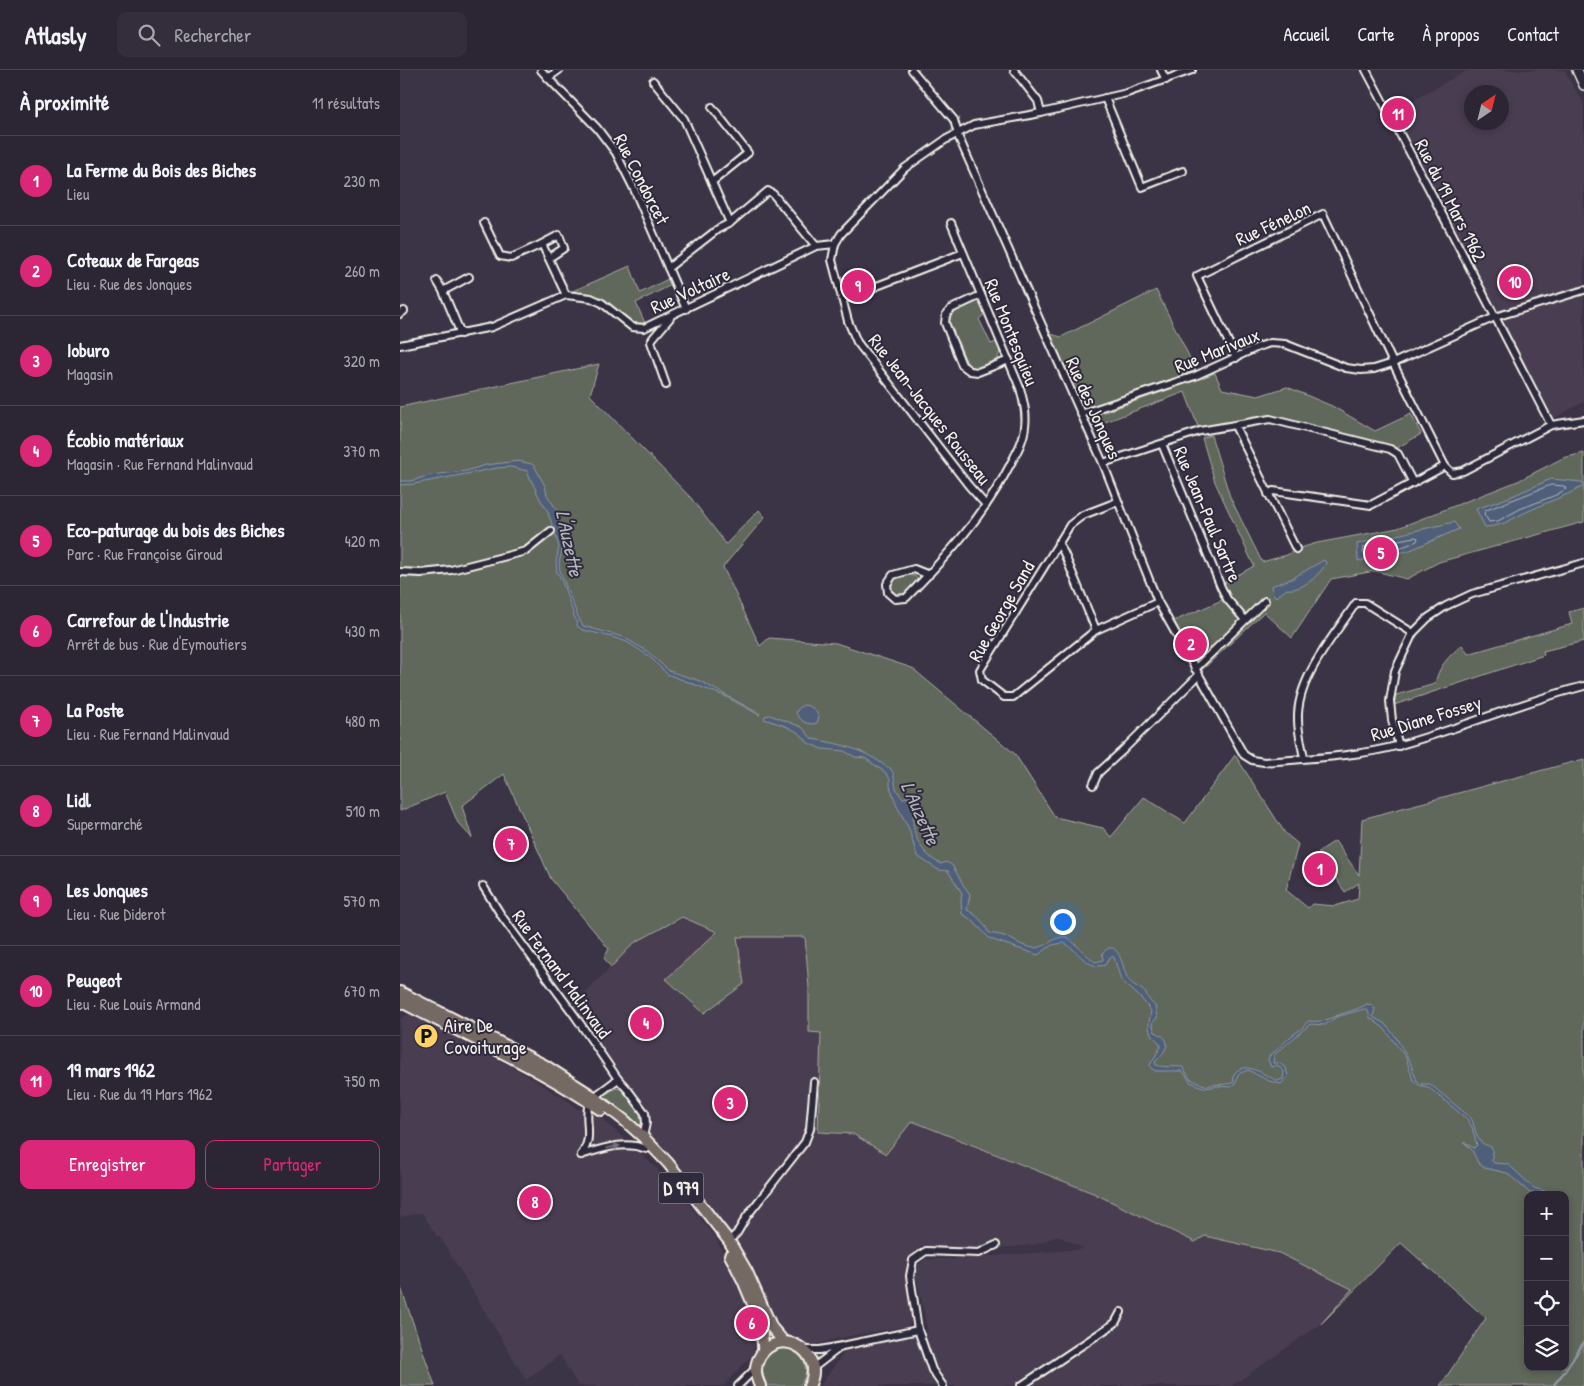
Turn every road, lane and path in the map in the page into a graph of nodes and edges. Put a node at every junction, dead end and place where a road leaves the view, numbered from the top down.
1 (541, 70) edge
2 (559, 70) edge
3 (912, 70) edge
4 (1014, 70) edge
5 (1161, 70) edge
6 (1192, 70) edge
7 (1366, 70) edge
8 (1576, 70) edge
9 (548, 78) junction
10 (1166, 80) junction
11 (653, 81) dead end
12 (1584, 85) edge
13 (1105, 98) junction
14 (712, 106) dead end
15 (1041, 113) junction
16 (958, 132) junction
17 (1183, 171) dead end
18 (712, 182) junction
19 (951, 222) dead end
20 (484, 223) dead end
21 (730, 224) junction
22 (542, 244) junction
23 (835, 244) junction
24 (816, 246) junction
25 (963, 253) junction
26 (549, 258) junction
27 (668, 268) junction
28 (469, 277) dead end
29 (436, 281) dead end
30 (1584, 290) edge
31 (443, 291) junction
32 (566, 295) junction
33 (981, 295) junction
34 (843, 299) junction
35 (686, 309) junction
36 (672, 315) junction
37 (1495, 317) junction
38 (461, 334) junction
39 (400, 345) edge
40 (1236, 358) junction
41 (1009, 360) junction
42 (1393, 363) junction
43 (666, 385) dead end
44 (1081, 414) junction
45 (1584, 420) edge
46 (1235, 426) junction
47 (1551, 426) junction
48 (1162, 444) junction
49 (1103, 464) junction
50 (1445, 466) junction
51 (1413, 483) junction
52 (1268, 494) junction
53 (1117, 502) junction
54 (986, 505) junction
55 (551, 531) dead end
56 (1058, 543) junction
57 (1296, 549) dead end
58 (1584, 562) edge
59 (400, 572) edge
60 (929, 575) junction
61 (1265, 601) dead end
62 (1158, 602) junction
63 (1245, 620) junction
64 (1096, 630) junction
65 (1413, 633) junction
66 (1195, 669) junction
67 (1199, 675) junction
68 (1584, 686) edge
69 (1215, 703) joint
70 (1399, 746) junction
71 (1304, 758) junction
72 (1093, 785) dead end
73 (483, 886) dead end
74 (400, 1000) edge
75 (618, 1079) junction
76 (814, 1082) dead end
77 (592, 1099) junction
78 (643, 1137) junction
79 (646, 1149) junction
80 (729, 1241) junction
81 (996, 1245) dead end
82 (1121, 1312) dead end
83 (918, 1330) junction
84 (784, 1342) junction
85 (842, 1346) junction
86 (804, 1350) junction
87 (763, 1352) junction
88 (813, 1368) junction
89 (756, 1369) junction
90 (738, 1386) edge
91 (760, 1386) edge
92 (809, 1386) edge
93 (943, 1386) edge
94 (1021, 1386) edge

1 - 9 street, Rue Condorcet
2 - 9 street
3 - 16 street, Rue des Jonques
4 - 15 street
5 - 10 street
6 - 10 street
7 - 37 street, Rue du 19 Mars 1962
8 - 12 street
9 - 27 street, Rue Condorcet
10 - 13 street
11 - 18 street
13 - 15 street
13 - 17 street
14 - 18 street
15 - 16 street
16 - 23 street
16 - 44 street, Rue des Jonques
18 - 21 street
19 - 25 street, Rue Montesquieu
20 - 22 street
21 - 24 street
21 - 27 street
22 - 26 street
22 - 26 street
23 - 24 street, Rue Voltaire
23 - 34 street, Rue Jean-Jacques Rousseau
24 - 35 street, Rue Voltaire
25 - 33 street, Rue Montesquieu
25 - 34 street
26 - 32 street
27 - 35 street, Rue Condorcet
28 - 31 street
29 - 31 street
30 - 37 street, Rue Marivaux
31 - 38 street
32 - 36 street, Rue Voltaire
32 - 38 street
33 - 41 street, Rue Montesquieu
33 - 41 street
34 - 54 street, Rue Jean-Jacques Rousseau
35 - 36 street, Rue Voltaire
36 - 43 street
37 - 42 street, Rue Marivaux
37 - 47 street, Rue du 19 Mars 1962
38 - 39 street
40 - 42 street, Rue Marivaux
40 - 42 street, Rue Fénelon
40 - 44 street, Rue Marivaux
41 - 54 street, Rue Montesquieu
42 - 50 street
44 - 49 street, Rue des Jonques
45 - 47 street
46 - 48 street
46 - 51 street
46 - 52 street
47 - 50 street
48 - 49 street
48 - 63 street, Rue Jean-Paul Sartre
49 - 53 street, Rue des Jonques
50 - 51 street
51 - 52 street
52 - 57 street
53 - 56 street, Rue George Sand
53 - 62 street, Rue des Jonques
54 - 60 street, Rue Montesquieu
55 - 59 street
56 - 64 street
56 - 64 street, Rue George Sand
58 - 65 street
60 - 60 street, Rue Montesquieu
61 - 63 street
62 - 64 street, Rue George Sand
62 - 66 street, Rue des Jonques
63 - 66 street
65 - 70 street
65 - 71 street
66 - 67 street, Rue des Jonques
67 - 69 street, Rue des Jonques
67 - 72 street
68 - 70 street, Rue Diane Fossey
69 - 71 street, Rue Diane Fossey
70 - 71 street, Rue Diane Fossey
73 - 75 street, Rue Fernand Malinvaud
74 - 77 main road, D 979
75 - 77 street
75 - 78 street, Rue Fernand Malinvaud
76 - 80 street
77 - 78 main road, D 979
77 - 79 main road, D 979
77 -> 79 street
78 - 80 main road, D 979
79 - 87 main road, D 979
80 - 84 main road, D 979
81 - 83 street
82 - 94 street
83 - 85 street
83 - 93 street
84 - 86 main road
84 - 87 main road
85 - 86 street
85 - 88 street
86 - 88 main road
87 - 89 main road
88 - 92 main road
89 - 90 street
89 - 91 main road

